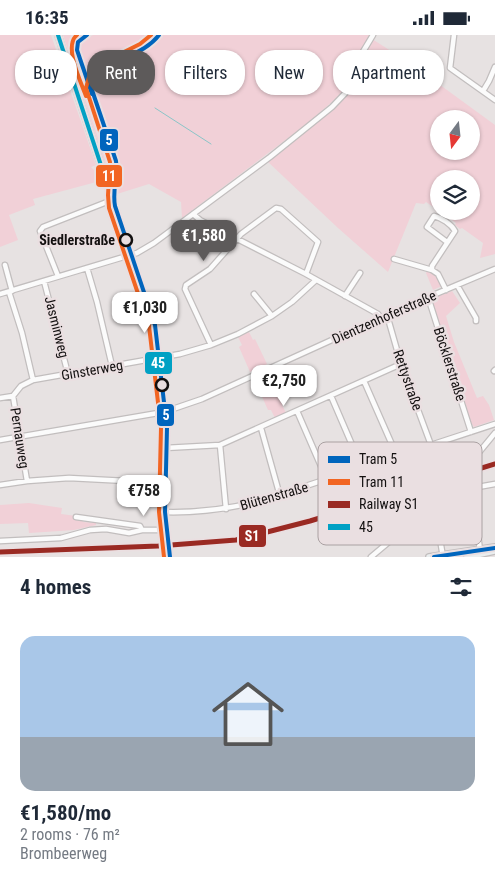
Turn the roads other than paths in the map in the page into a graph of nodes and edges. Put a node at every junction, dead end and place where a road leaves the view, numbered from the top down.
1 (58, 35) edge
2 (373, 35) edge
3 (454, 35) edge
4 (495, 67) edge
5 (482, 91) junction
6 (495, 100) edge
7 (112, 200) junction
8 (193, 214) junction
9 (237, 239) junction
10 (447, 242) junction
11 (131, 255) junction
12 (394, 259) dead end
13 (5, 265) dead end
14 (87, 268) junction
15 (495, 269) edge
16 (432, 270) junction
17 (360, 273) dead end
18 (306, 274) junction
19 (58, 276) junction
20 (316, 279) junction
21 (44, 281) junction
22 (457, 285) junction
23 (446, 290) junction
24 (11, 291) junction
25 (254, 294) dead end
26 (0, 295) edge
27 (345, 296) junction
28 (428, 297) junction
29 (272, 315) junction
30 (386, 315) junction
31 (381, 318) junction
32 (476, 321) dead end
33 (211, 345) junction
34 (158, 358) junction
35 (401, 364) junction
36 (112, 367) junction
37 (68, 374) junction
38 (33, 380) junction
39 (364, 381) junction
40 (13, 396) junction
41 (331, 396) junction
42 (0, 398) edge
43 (297, 411) junction
44 (164, 412) junction
45 (494, 424) edge
46 (261, 427) junction
47 (471, 432) junction
48 (495, 432) edge
49 (19, 437) junction
50 (0, 440) edge
51 (351, 442) edge
52 (391, 442) edge
53 (430, 442) edge
54 (440, 442) edge
55 (220, 445) junction
56 (165, 448) junction
57 (482, 448) edge
58 (318, 459) edge
59 (27, 481) junction
60 (165, 483) junction
61 (318, 483) edge
62 (495, 484) edge
63 (0, 485) edge
64 (482, 486) edge
65 (280, 496) junction
66 (226, 509) junction
67 (164, 512) junction
68 (76, 517) dead end
69 (142, 530) junction
70 (165, 530) junction
71 (166, 540) tunnel mouth
72 (0, 541) edge
73 (386, 545) edge
74 (479, 545) edge
75 (495, 547) edge
76 (495, 551) edge
77 (480, 552) junction
78 (443, 555) edge
79 (371, 557) edge
80 (429, 557) edge
81 (467, 557) edge

1 - 7 street
2 - 8 street
3 - 5 street
4 - 5 street
5 - 6 street
7 - 11 street
7 - 19 street
8 - 9 street
8 - 11 street
9 - 18 street
9 - 18 street
9 - 33 street
10 - 10 street
10 - 16 street
11 - 14 street
11 - 34 street
12 - 16 street
13 - 24 street
14 - 19 street
14 - 36 street
15 - 22 street, Dientzenhoferstraße
16 - 23 street
17 - 27 street
18 - 20 street
19 - 21 street
20 - 27 street
20 - 29 street, Ginsterweg
21 - 24 street
21 - 37 street, Jasminweg
22 - 23 street, Dientzenhoferstraße
22 - 32 street
23 - 28 street, Dientzenhoferstraße
24 - 26 street
24 - 38 street
25 - 29 street
27 - 31 street
28 - 30 street, Dientzenhoferstraße
28 - 47 street, Böcklerstraße
29 - 33 street, Ginsterweg
30 - 31 street, Dientzenhoferstraße
30 - 35 street, Rettystraße
31 - 44 street, Dientzenhoferstraße
33 - 34 street, Ginsterweg
34 - 36 street, Ginsterweg
34 - 44 street
35 - 39 street
35 - 53 street, Rettystraße
36 - 37 street, Ginsterweg
37 - 38 street, Ginsterweg
38 - 40 street, Ginsterweg
39 - 41 street
39 - 52 street
40 - 42 street
40 - 49 street, Pernauweg
41 - 43 street
41 - 51 street
43 - 46 street
43 - 58 street
44 - 49 street, Dientzenhoferstraße
44 - 56 street
45 - 47 street, Blütenstraße
45 - 48 street
46 - 55 street
46 - 65 street
47 - 54 street, Blütenstraße
48 - 57 street
49 - 50 street, Dientzenhoferstraße
49 - 59 street, Pernauweg
55 - 56 street
55 - 66 street
56 - 60 street
59 - 60 street
59 - 63 street
60 - 67 street
61 - 65 street, Blütenstraße
62 - 64 street
65 - 66 street, Blütenstraße
66 - 67 street, Blütenstraße
67 - 70 street
68 - 69 street
69 - 70 street
69 - 72 street
70 - 71 street
73 - 79 street
74 - 77 street
75 - 77 main road
76 - 77 main road
77 - 78 main road
77 - 81 main road
78 - 80 main road

